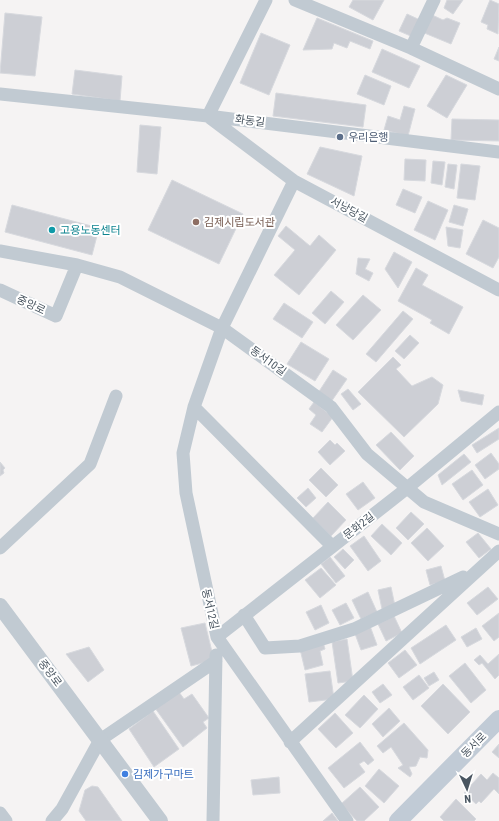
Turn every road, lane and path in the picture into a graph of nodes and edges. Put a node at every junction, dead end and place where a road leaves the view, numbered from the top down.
1 (266, 0) edge
2 (294, 0) edge
3 (434, 0) edge
4 (411, 48) junction
5 (499, 88) edge
6 (0, 94) edge
7 (208, 116) junction
8 (499, 152) edge
9 (294, 181) junction
10 (0, 251) edge
11 (76, 265) junction
12 (0, 290) edge
13 (499, 290) edge
14 (222, 328) junction
15 (116, 396) dead end
16 (194, 407) junction
17 (499, 412) edge
18 (406, 489) junction
19 (499, 534) edge
20 (332, 546) junction
21 (0, 548) edge
22 (499, 551) edge
23 (476, 571) junction
24 (0, 606) edge
25 (244, 615) junction
26 (217, 637) junction
27 (216, 661) junction
28 (499, 719) edge
29 (100, 740) junction
30 (290, 742) junction
31 (0, 813) edge
32 (6, 821) edge
33 (52, 821) edge
34 (160, 821) edge
35 (213, 821) edge
36 (346, 821) edge
37 (398, 821) edge

1 - 7 street
2 - 4 street
3 - 4 street
4 - 5 street
6 - 7 street, 화동길
7 - 8 street, 화동길
7 - 9 street, 서낭당길
9 - 13 street, 서낭당길
9 - 14 street, 동서12길
10 - 11 street, 동서10길
11 - 12 street, 중앙로
11 - 14 street, 동서10길
14 - 16 street, 동서12길
14 - 18 street, 동서10길
15 - 21 street
16 - 20 street
16 - 26 street, 동서12길
17 - 18 street, 문화2길
18 - 19 street, 동서10길
18 - 20 street, 문화2길
20 - 25 street, 문화2길
22 - 23 street
23 - 25 street
23 - 30 street
24 - 29 street, 중앙로
25 - 26 street, 문화2길
26 - 27 street
26 - 30 street, 동서12길
27 - 29 street
27 - 35 street
28 - 37 main road, 동서로
29 - 33 street
29 - 34 street, 중앙로
30 - 36 street, 동서12길
31 - 32 street

